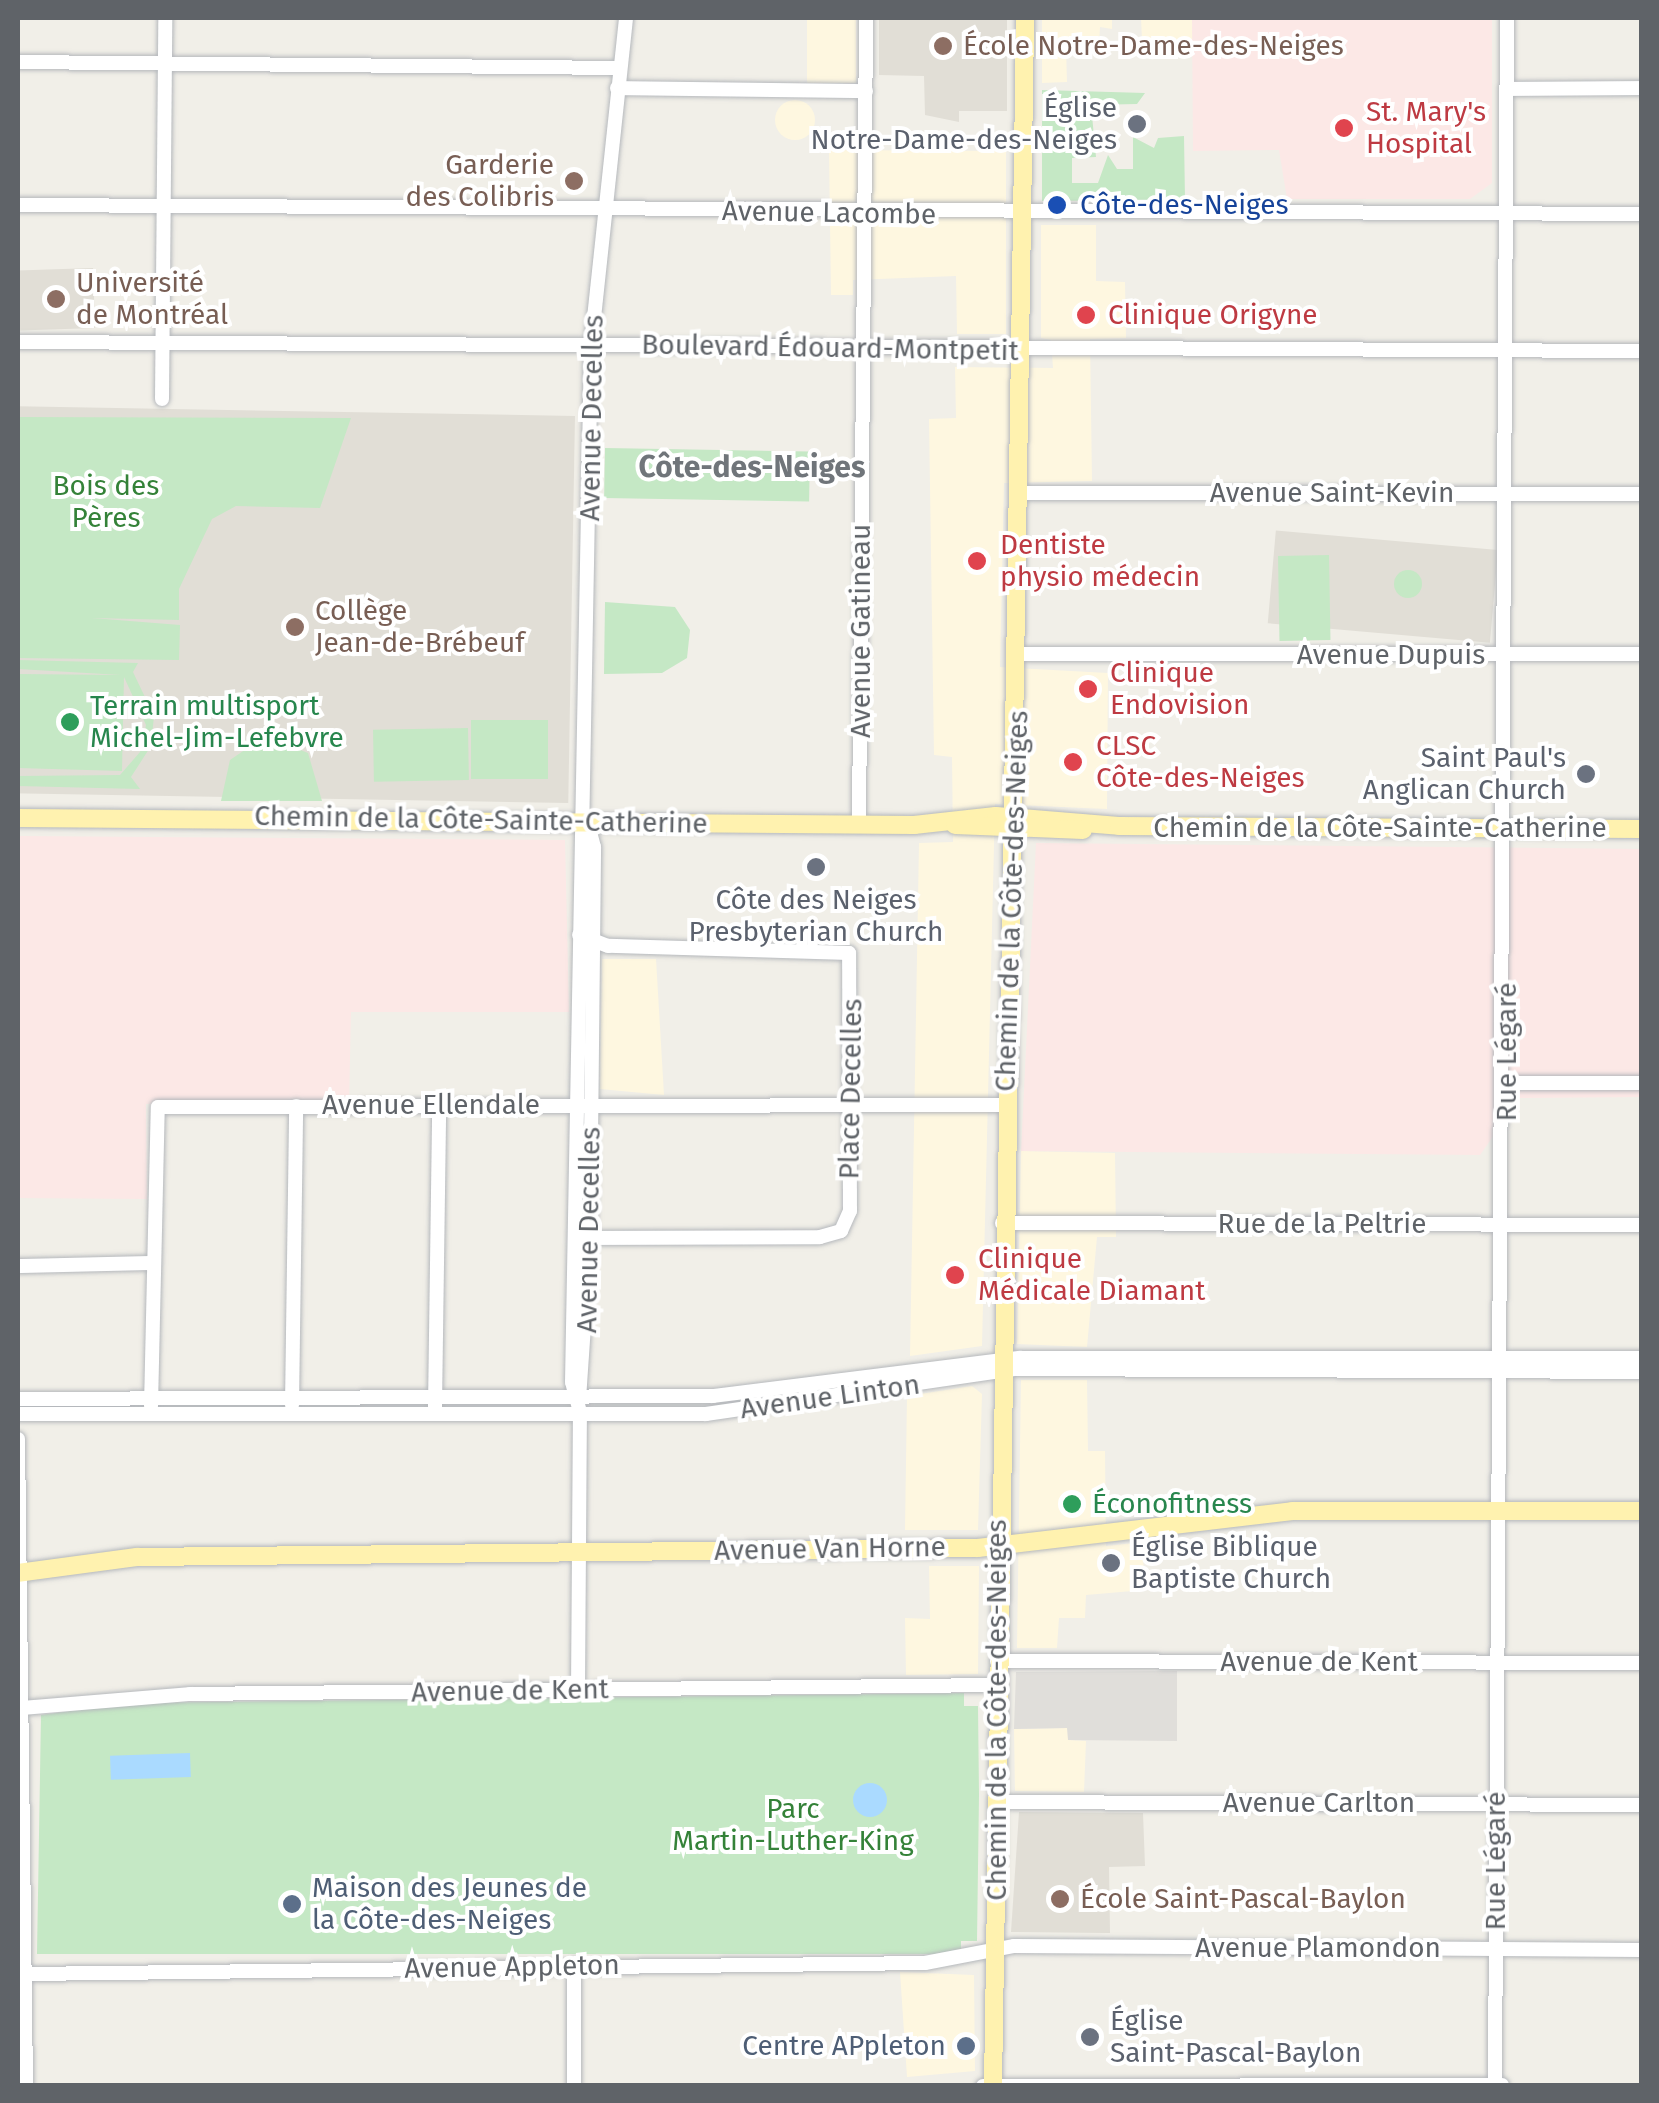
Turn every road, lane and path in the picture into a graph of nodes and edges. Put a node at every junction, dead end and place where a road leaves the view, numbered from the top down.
1 (165, 18) edge
2 (626, 18) edge
3 (866, 18) edge
4 (1025, 18) edge
5 (1508, 18) edge
6 (18, 62) edge
7 (164, 63) junction
8 (620, 68) junction
9 (617, 88) junction
10 (1508, 88) junction
11 (1642, 88) edge
12 (866, 91) junction
13 (18, 205) edge
14 (163, 207) junction
15 (604, 211) junction
16 (866, 213) junction
17 (1023, 214) junction
18 (1509, 214) junction
19 (1642, 214) edge
20 (18, 342) edge
21 (162, 343) junction
22 (591, 346) junction
23 (864, 348) junction
24 (1023, 350) junction
25 (1510, 350) junction
26 (1642, 352) edge
27 (162, 399) dead end
28 (1509, 493) junction
29 (1022, 494) junction
30 (1642, 494) edge
31 (1021, 654) junction
32 (1508, 654) junction
33 (1642, 654) edge
34 (18, 818) edge
35 (587, 821) junction
36 (859, 825) junction
37 (1017, 825) junction
38 (1508, 828) junction
39 (1642, 829) edge
40 (586, 936) junction
41 (1506, 1082) junction
42 (1642, 1083) edge
43 (439, 1105) junction
44 (584, 1105) junction
45 (1004, 1105) junction
46 (296, 1106) junction
47 (850, 1106) junction
48 (1002, 1223) junction
49 (1506, 1224) junction
50 (1642, 1224) edge
51 (583, 1237) junction
52 (153, 1263) junction
53 (18, 1266) edge
54 (1642, 1358) edge
55 (1501, 1364) junction
56 (1000, 1365) junction
57 (1642, 1372) edge
58 (18, 1399) edge
59 (292, 1405) junction
60 (435, 1405) junction
61 (151, 1406) junction
62 (580, 1406) junction
63 (18, 1414) edge
64 (18, 1439) edge
65 (1499, 1510) junction
66 (1642, 1510) edge
67 (998, 1546) junction
68 (578, 1552) junction
69 (20, 1572) edge
70 (997, 1660) junction
71 (1498, 1662) junction
72 (1642, 1663) edge
73 (997, 1685) junction
74 (578, 1690) junction
75 (23, 1708) junction
76 (996, 1802) junction
77 (1496, 1804) junction
78 (1642, 1805) edge
79 (1496, 1949) junction
80 (1642, 1950) edge
81 (996, 1953) junction
82 (574, 1966) junction
83 (26, 1974) junction
84 (992, 2085) edge
85 (1497, 2085) edge
86 (26, 2086) edge
87 (574, 2086) edge

1 - 7 street
2 - 8 street, Avenue Decelles
3 - 12 street, Avenue Gatineau
4 - 17 main road, Chemin de la Côte-des-Neiges
5 - 10 street, Rue Légaré
6 - 7 street
7 - 8 street
7 - 14 street
8 - 9 street, Avenue Decelles
9 - 12 street
9 - 15 street, Avenue Decelles
10 - 11 street
10 - 18 street, Rue Légaré
12 - 16 street, Avenue Gatineau
13 - 14 street, Avenue Lacombe
14 - 15 street, Avenue Lacombe
14 - 21 street
15 - 16 street, Avenue Lacombe
15 - 22 street, Avenue Decelles
16 - 17 street, Avenue Lacombe
16 - 23 street, Avenue Gatineau
17 - 18 street, Avenue Lacombe
17 - 24 main road, Chemin de la Côte-des-Neiges
18 - 19 street, Avenue Lacombe
18 - 25 street, Rue Légaré
20 - 21 street, Boulevard Édouard-Montpetit
21 - 22 street, Boulevard Édouard-Montpetit
21 - 27 street
22 - 23 street, Boulevard Édouard-Montpetit
22 - 35 street, Avenue Decelles
23 - 24 street, Boulevard Édouard-Montpetit
23 - 36 street, Avenue Gatineau
24 - 25 street, Boulevard Édouard-Montpetit
24 - 29 main road, Chemin de la Côte-des-Neiges
25 - 26 street, Boulevard Édouard-Montpetit
25 - 28 street, Rue Légaré
28 - 29 street, Avenue Saint-Kevin
28 - 30 street, Avenue Saint-Kevin
28 - 32 street, Rue Légaré
29 - 31 main road, Chemin de la Côte-des-Neiges
31 - 32 street, Avenue Dupuis
31 - 37 main road, Chemin de la Côte-des-Neiges
32 - 33 street, Avenue Dupuis
32 - 38 street, Rue Légaré
34 - 35 main road, Chemin de la Côte-Sainte-Catherine
35 - 36 main road, Chemin de la Côte-Sainte-Catherine
35 - 40 street, Avenue Decelles
36 - 37 main road, Chemin de la Côte-Sainte-Catherine
37 - 38 main road, Chemin de la Côte-Sainte-Catherine
37 - 45 main road, Chemin de la Côte-des-Neiges
38 - 39 main road, Chemin de la Côte-Sainte-Catherine
38 - 41 street, Rue Légaré
40 - 44 street, Avenue Decelles
40 - 47 street, Place Decelles
41 - 42 street
41 - 49 street, Rue Légaré
43 - 44 street, Avenue Ellendale
43 - 46 street, Avenue Ellendale
43 - 60 street
44 - 47 street, Avenue Ellendale
44 - 51 street, Avenue Decelles
45 - 47 street, Avenue Ellendale
45 - 48 main road, Chemin de la Côte-des-Neiges
46 - 52 street, Avenue Ellendale
46 - 59 street
47 - 51 street, Place Decelles
48 - 49 street, Rue de la Peltrie
48 - 56 main road, Chemin de la Côte-des-Neiges
49 - 50 street, Rue de la Peltrie
49 - 55 street, Rue Légaré
51 - 62 street, Avenue Decelles
52 - 53 street
52 - 61 street
54 - 55 street, Avenue Linton
55 - 56 street, Avenue Linton
55 - 57 street, Avenue Linton
55 - 65 street, Rue Légaré
56 - 62 street, Avenue Linton
56 - 67 main road, Chemin de la Côte-des-Neiges
58 - 61 street, Avenue Linton
59 - 60 street, Avenue Linton
59 - 61 street, Avenue Linton
60 - 62 street, Avenue Linton
61 - 63 street, Avenue Linton
62 - 68 street, Avenue Decelles
64 - 69 street
65 - 66 main road, Avenue Van Horne
65 - 67 main road, Avenue Van Horne
65 - 71 street, Rue Légaré
67 - 68 main road, Avenue Van Horne
67 - 70 main road, Chemin de la Côte-des-Neiges
68 - 69 main road, Avenue Van Horne
68 - 74 street, Avenue Decelles
69 - 75 street
70 - 71 street, Avenue de Kent
70 - 73 main road, Chemin de la Côte-des-Neiges
71 - 72 street, Avenue de Kent
71 - 77 street, Rue Légaré
73 - 74 street, Avenue de Kent
73 - 76 main road, Chemin de la Côte-des-Neiges
74 - 75 street, Avenue de Kent
75 - 83 street
76 - 77 street, Avenue Carlton
76 - 81 main road, Chemin de la Côte-des-Neiges
77 - 78 street, Avenue Carlton
77 - 79 street, Rue Légaré
79 - 80 street, Avenue Plamondon
79 - 81 street, Avenue Plamondon
79 - 85 street, Rue Légaré
81 - 82 street, Avenue Appleton
81 - 84 main road, Chemin de la Côte-des-Neiges
82 - 83 street, Avenue Appleton
82 - 87 street
83 - 86 street
84 - 85 street

